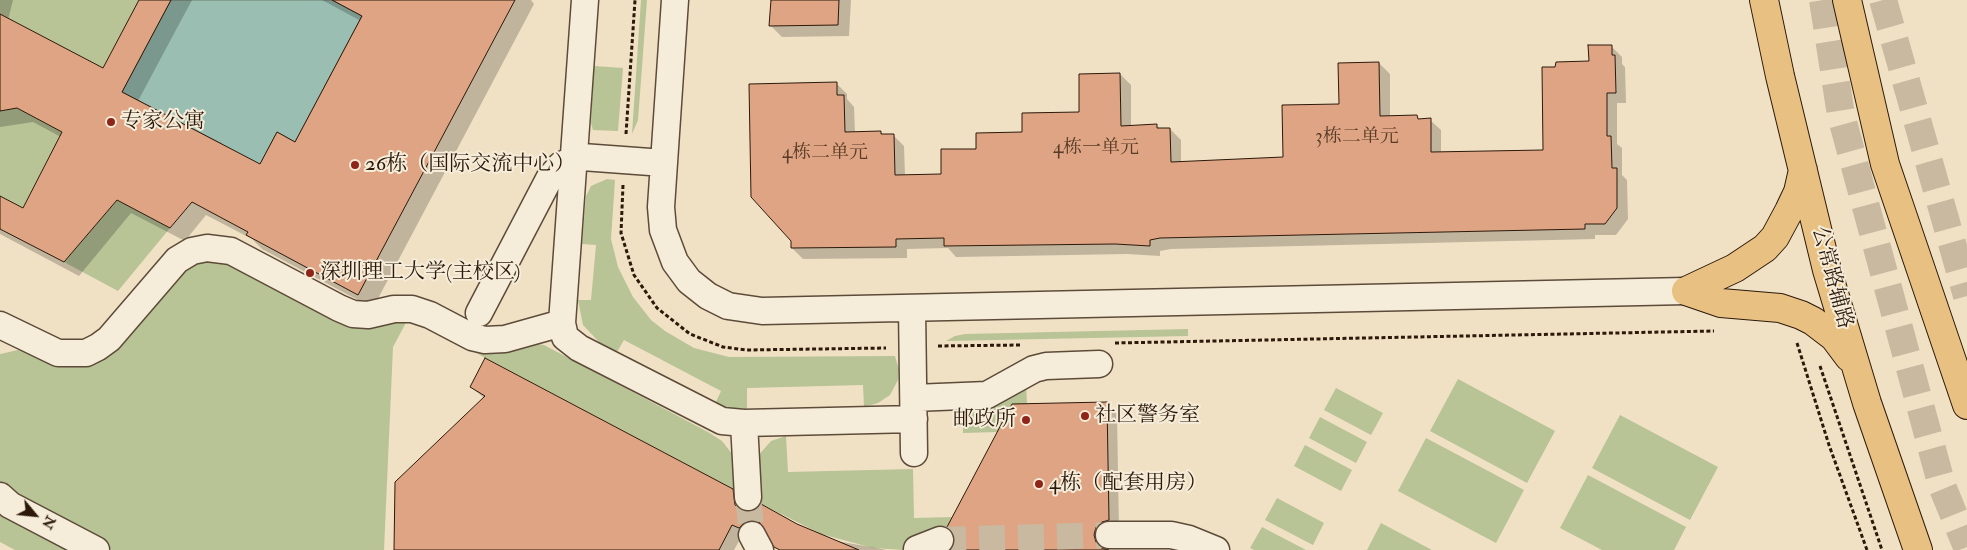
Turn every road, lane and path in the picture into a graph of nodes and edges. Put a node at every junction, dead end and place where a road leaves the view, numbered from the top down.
1 (585, 0) edge
2 (635, 0) edge
3 (675, 0) edge
4 (1764, 0) edge
5 (1847, 0) edge
6 (626, 139) dead end
7 (574, 158) junction
8 (664, 163) junction
9 (1803, 169) junction
10 (1686, 291) junction
11 (912, 308) junction
12 (479, 313) dead end
13 (562, 323) junction
14 (0, 325) edge
15 (1689, 331) dead end
16 (1188, 342) dead end
17 (1804, 344) dead end
18 (0, 346) edge
19 (44, 348) junction
20 (1818, 363) dead end
21 (1099, 364) dead end
22 (1856, 367) junction
23 (1967, 405) edge
24 (914, 409) junction
25 (744, 423) junction
26 (914, 453) dead end
27 (0, 496) edge
28 (748, 497) tunnel mouth
29 (1109, 535) tunnel mouth
30 (96, 550) edge
31 (1216, 550) edge
32 (1867, 550) edge
33 (1882, 550) edge
34 (1918, 550) edge

1 - 7 street
2 - 6 path
3 - 8 street
4 - 9 main road, 公常路辅路
5 - 23 main road
7 - 8 street
7 - 12 street
7 - 13 street
8 - 11 street
9 - 10 main road
9 - 22 main road, 公常路辅路
10 - 11 street
10 - 22 main road
11 - 24 street
13 - 19 street
13 - 25 street
14 - 19 street
15 - 16 path
17 - 32 path
18 - 19 street
20 - 33 path
21 - 24 street
22 - 34 main road, 公常路辅路
24 - 25 street
24 - 26 street
25 - 28 street
27 - 30 street
29 - 31 street

